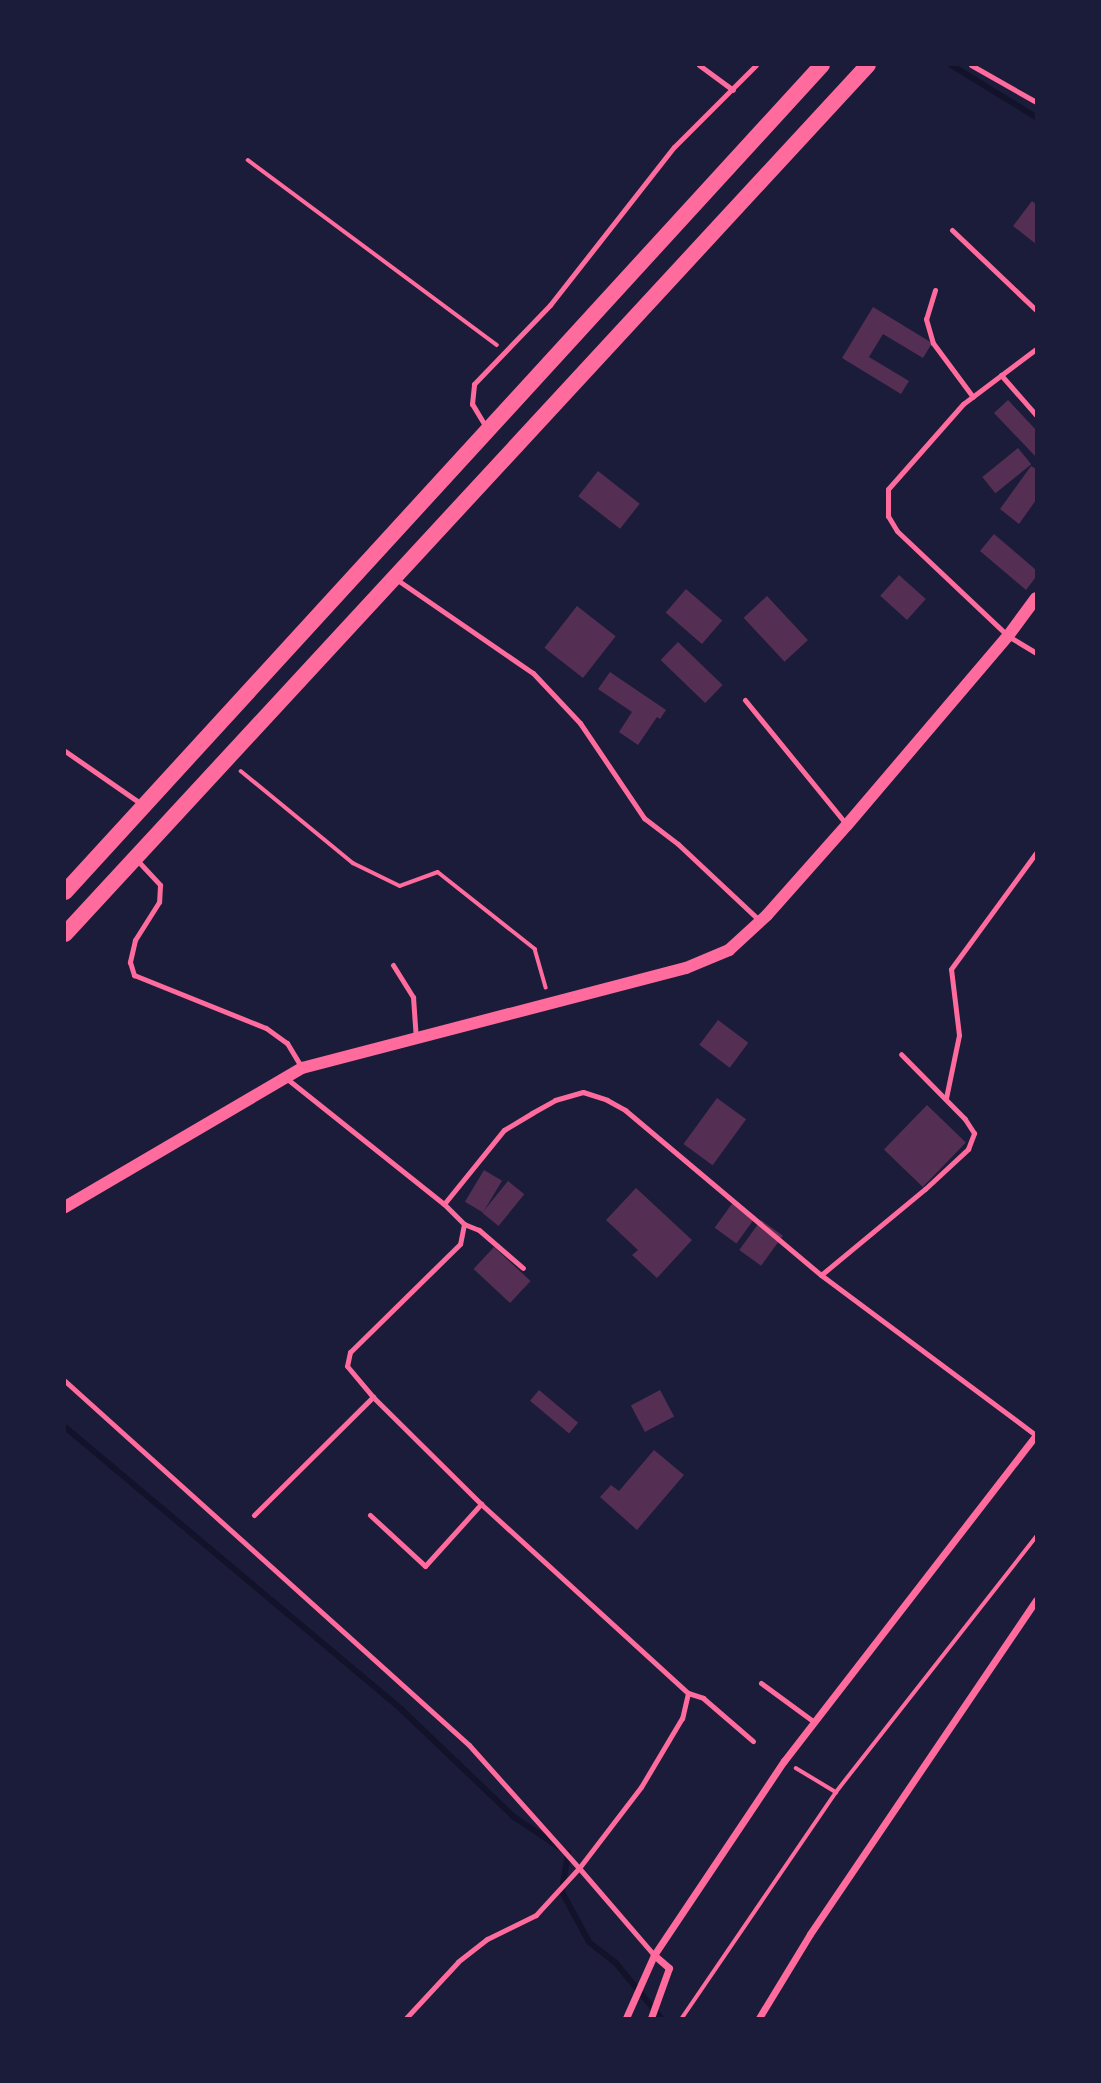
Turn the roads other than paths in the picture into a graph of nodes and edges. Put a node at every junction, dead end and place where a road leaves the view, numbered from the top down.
1 (699, 65) edge
2 (755, 65) edge
3 (822, 65) edge
4 (868, 65) edge
5 (971, 65) edge
6 (733, 90) junction
7 (1036, 102) edge
8 (952, 230) dead end
9 (935, 290) dead end
10 (1036, 310) edge
11 (1036, 349) edge
12 (1001, 375) junction
13 (973, 397) junction
14 (1036, 415) edge
15 (488, 430) junction
16 (393, 577) junction
17 (1036, 598) edge
18 (1008, 636) junction
19 (1036, 653) edge
20 (746, 700) dead end
21 (65, 751) edge
22 (144, 806) junction
23 (847, 825) junction
24 (1036, 853) edge
25 (135, 858) junction
26 (65, 892) edge
27 (760, 921) junction
28 (65, 934) edge
29 (393, 965) dead end
30 (416, 1038) junction
31 (901, 1054) dead end
32 (302, 1068) junction
33 (284, 1076) junction
34 (946, 1098) junction
35 (444, 1204) junction
36 (65, 1207) edge
37 (464, 1224) junction
38 (523, 1268) dead end
39 (821, 1275) junction
40 (65, 1381) edge
41 (373, 1397) junction
42 (1036, 1435) edge
43 (481, 1504) junction
44 (254, 1515) dead end
45 (370, 1515) dead end
46 (1036, 1600) edge
47 (761, 1683) dead end
48 (688, 1693) junction
49 (814, 1722) junction
50 (753, 1741) dead end
51 (579, 1867) junction
52 (654, 1955) junction
53 (406, 2018) edge
54 (626, 2018) edge
55 (651, 2018) edge
56 (758, 2018) edge

1 - 6 lane
2 - 6 lane
3 - 15 main road
4 - 16 main road
5 - 7 lane
6 - 15 lane
8 - 10 lane
9 - 13 lane
11 - 12 lane
12 - 13 lane
12 - 14 lane
13 - 18 lane
15 - 22 main road
16 - 25 main road
16 - 27 lane
17 - 18 street
18 - 19 lane
18 - 23 street
20 - 23 lane
21 - 22 lane
22 - 26 main road
23 - 27 street
24 - 34 lane
25 - 28 main road
25 - 32 lane
27 - 30 street
29 - 30 lane
30 - 32 street
31 - 34 lane
32 - 33 street
33 - 35 lane
33 - 36 street
34 - 39 lane
35 - 37 lane
35 - 39 lane
37 - 38 lane
37 - 41 lane
39 - 42 lane
40 - 51 lane
41 - 43 lane
41 - 44 lane
42 - 49 street
43 - 45 lane
43 - 48 lane
46 - 56 street
47 - 49 lane
48 - 50 lane
48 - 51 lane
49 - 52 street
51 - 52 lane
51 - 53 lane
52 - 54 street
52 - 55 street

